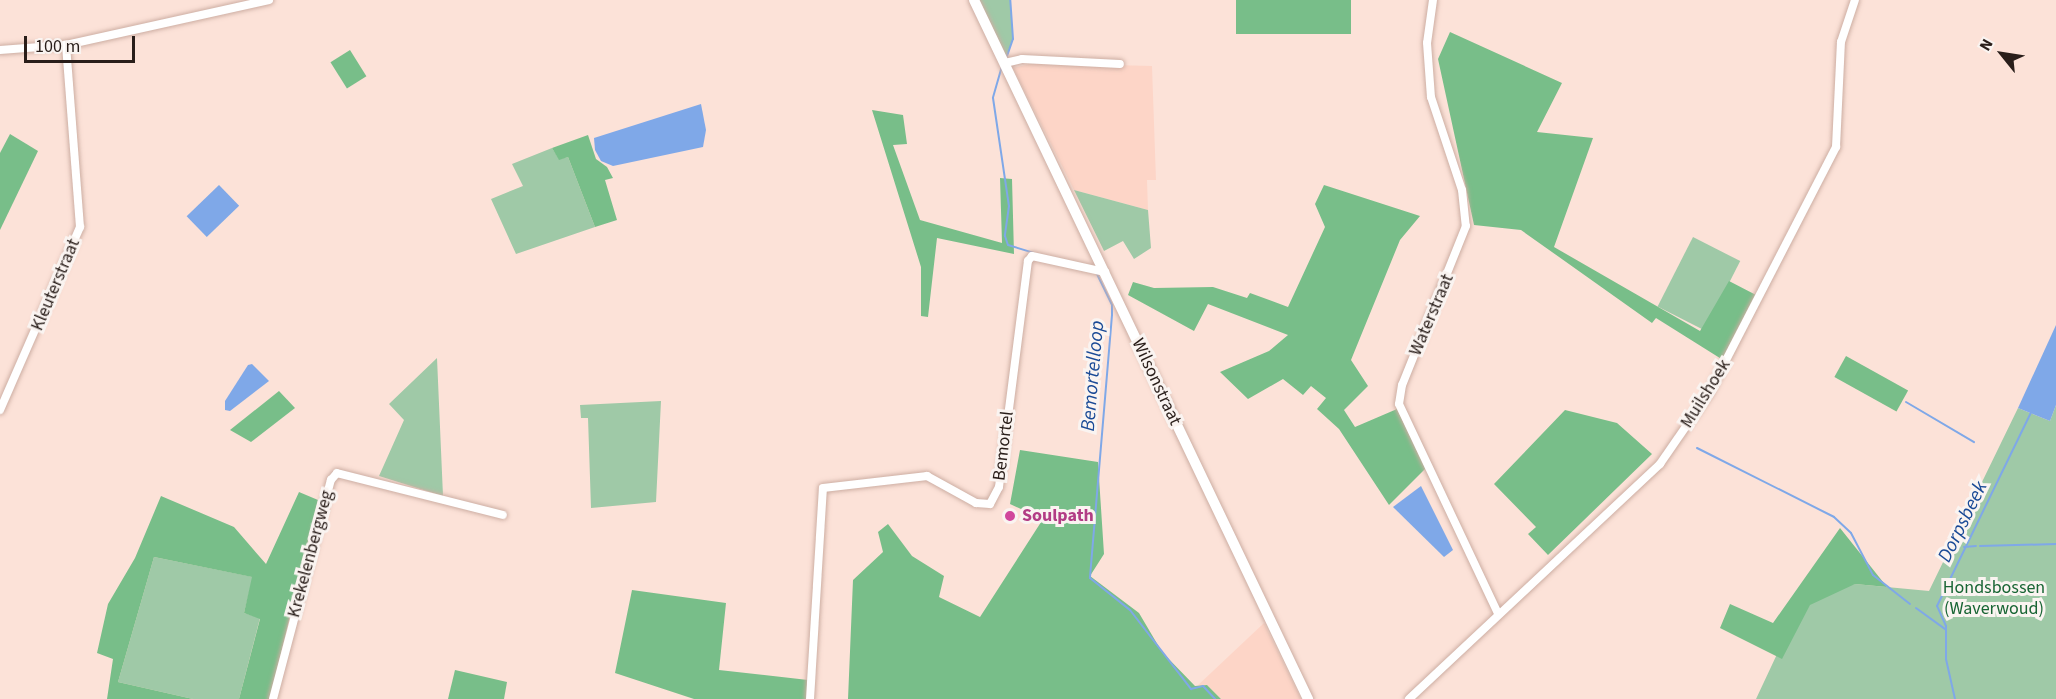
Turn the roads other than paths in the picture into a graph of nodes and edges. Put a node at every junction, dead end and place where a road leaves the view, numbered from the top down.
1 (269, 0) edge
2 (975, 0) edge
3 (1432, 0) edge
4 (1855, 0) edge
5 (66, 45) junction
6 (0, 50) edge
7 (1005, 63) junction
8 (1120, 64) dead end
9 (1105, 272) junction
10 (0, 410) edge
11 (503, 515) dead end
12 (1498, 614) junction
13 (273, 699) edge
14 (810, 699) edge
15 (1308, 699) edge
16 (1408, 699) edge

1 - 5 street
2 - 7 street, Wilsonstraat
3 - 12 street, Waterstraat
4 - 12 street, Muilshoek
5 - 6 street
5 - 10 street, Kleuterstraat
7 - 8 street
7 - 9 street, Wilsonstraat
9 - 14 street, Bemortel
9 - 15 street, Wilsonstraat
11 - 13 street, Krekelenbergweg
12 - 16 street, Muilshoek

